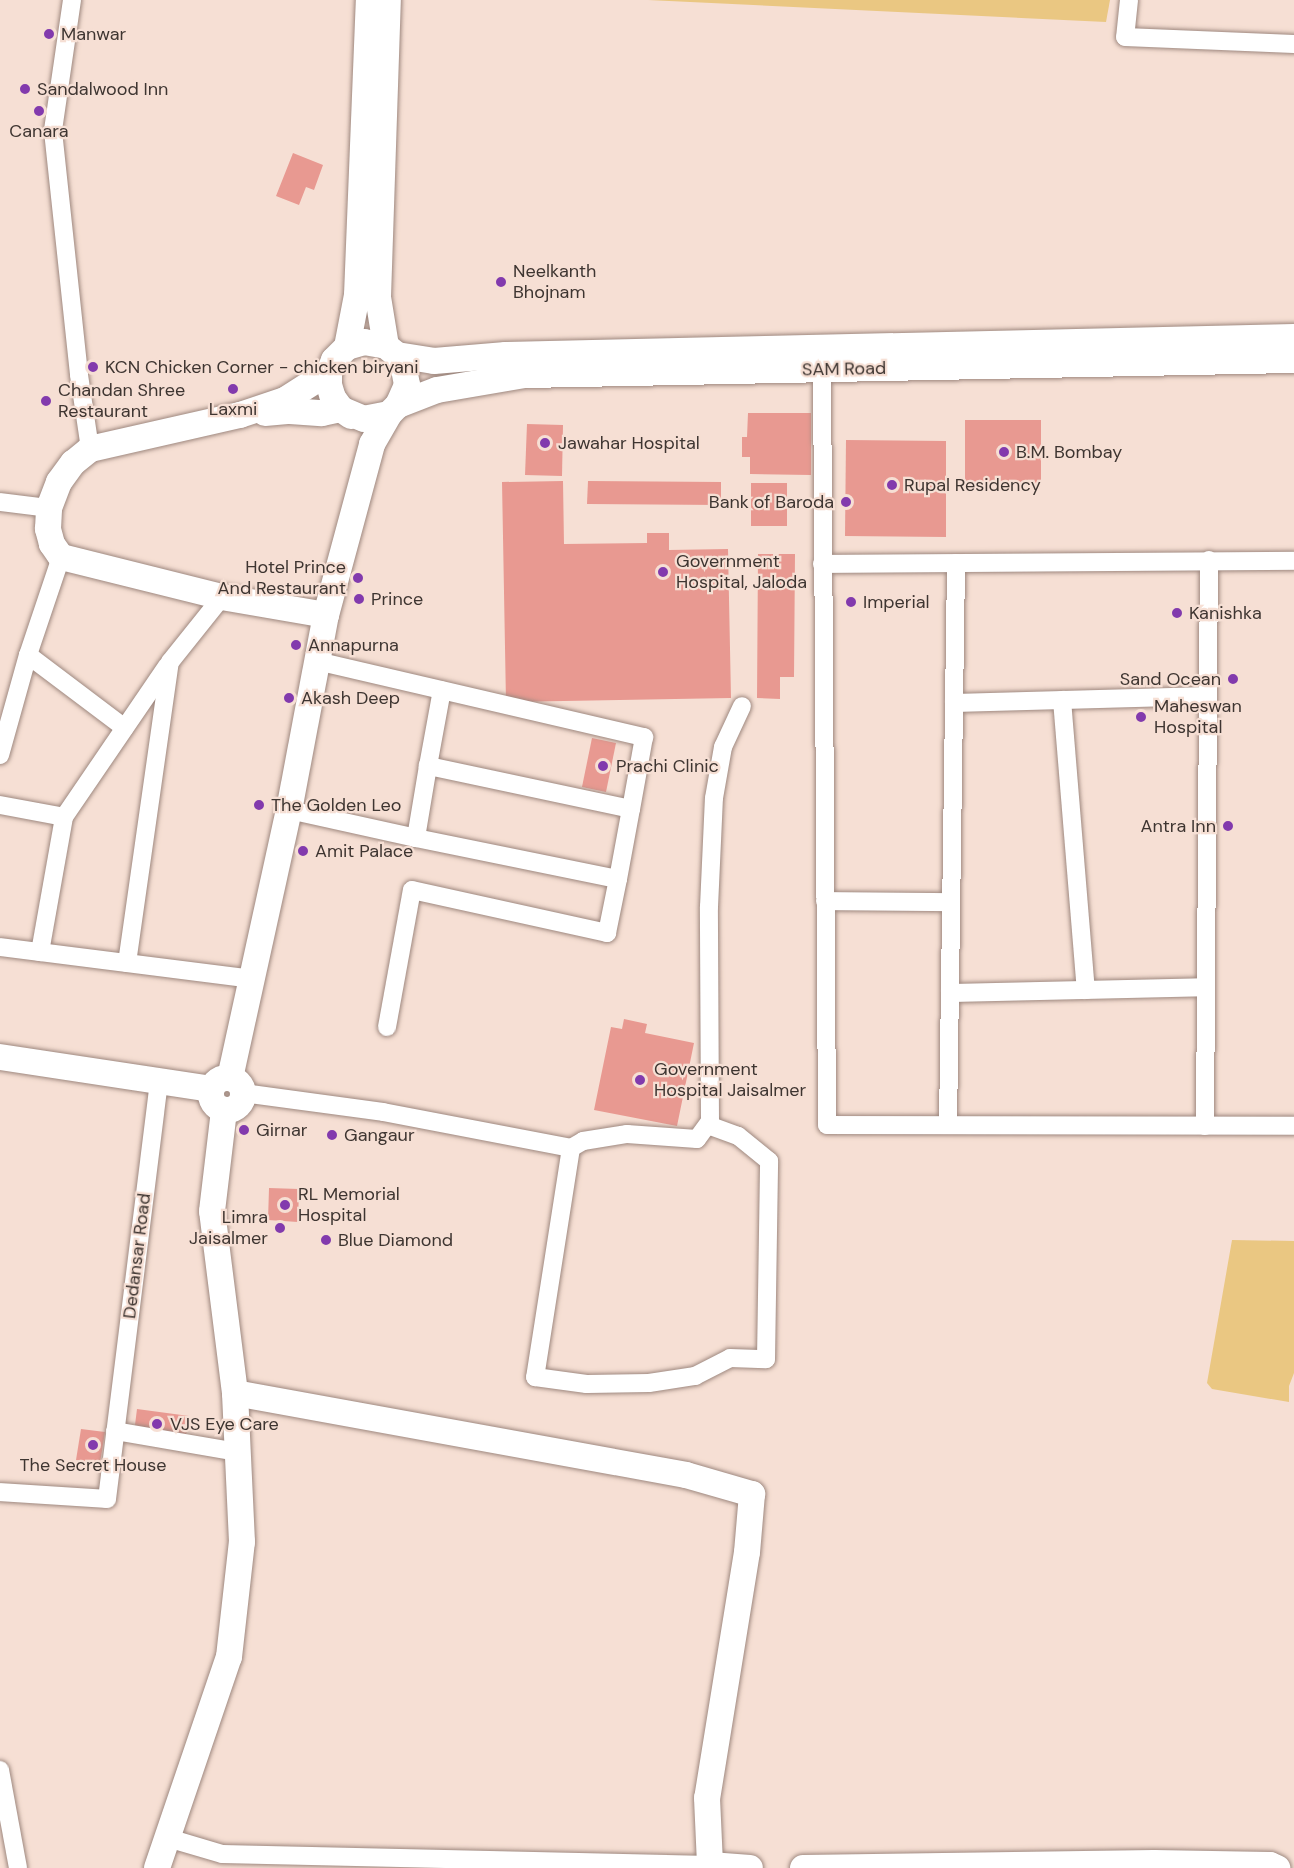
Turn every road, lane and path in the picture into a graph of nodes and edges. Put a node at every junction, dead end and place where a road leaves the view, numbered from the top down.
1 (72, 0) edge
2 (369, 0) edge
3 (388, 0) edge
4 (1129, 0) edge
5 (1294, 44) edge
6 (1294, 337) edge
7 (347, 347) junction
8 (392, 350) junction
9 (1294, 360) edge
10 (822, 369) junction
11 (329, 372) junction
12 (341, 409) junction
13 (393, 409) junction
14 (240, 416) junction
15 (372, 444) junction
16 (90, 449) junction
17 (0, 502) edge
18 (49, 508) junction
19 (61, 557) junction
20 (1209, 560) junction
21 (1294, 561) edge
22 (956, 563) junction
23 (822, 564) junction
24 (222, 597) junction
25 (326, 615) junction
26 (28, 655) junction
27 (317, 661) junction
28 (170, 662) junction
29 (442, 690) junction
30 (1208, 696) junction
31 (1062, 700) junction
32 (954, 703) junction
33 (742, 706) dead end
34 (125, 728) junction
35 (0, 755) edge
36 (428, 766) junction
37 (0, 804) edge
38 (631, 809) junction
39 (289, 810) junction
40 (64, 817) junction
41 (416, 838) junction
42 (618, 879) junction
43 (825, 902) junction
44 (951, 902) junction
45 (0, 947) edge
46 (40, 952) junction
47 (127, 963) junction
48 (252, 979) junction
49 (1206, 987) junction
50 (1086, 990) junction
51 (950, 993) junction
52 (387, 1027) dead end
53 (0, 1057) edge
54 (159, 1081) junction
55 (227, 1092) junction
56 (708, 1125) junction
57 (948, 1125) junction
58 (1205, 1126) junction
59 (1294, 1126) edge
60 (571, 1148) junction
61 (235, 1393) junction
62 (115, 1431) junction
63 (238, 1452) junction
64 (0, 1492) edge
65 (0, 1770) edge
66 (168, 1838) junction
67 (663, 1866) edge
68 (727, 1867) edge
69 (18, 1868) edge
70 (157, 1868) edge
71 (803, 1868) edge
72 (1277, 1868) edge

1 - 16 street
2 - 7 main road
3 - 8 main road
4 - 5 street
6 - 8 main road
7 - 8 main road
7 - 11 main road
8 - 13 main road
9 - 10 main road, SAM Road
10 - 13 main road, SAM Road
10 - 23 street
11 - 12 main road
11 - 14 main road
12 - 13 main road
12 - 14 main road
12 - 15 main road
13 - 15 main road
14 - 16 main road
15 - 25 main road
16 - 18 main road
17 - 18 street
18 - 19 main road
19 - 24 main road
19 - 26 street
20 - 21 street
20 - 22 street
20 - 30 street
22 - 23 street
22 - 32 street
23 - 43 street
24 - 25 main road
24 - 28 street
25 - 27 main road
26 - 34 street
26 - 35 street
27 - 29 street
27 - 39 main road
28 - 34 street
28 - 47 street
29 - 36 street
29 - 38 street
30 - 31 street
30 - 49 street
31 - 32 street
31 - 50 street
32 - 44 street
33 - 56 street
34 - 40 street
36 - 38 street
36 - 41 street
37 - 40 street
38 - 42 street
39 - 41 street
39 - 48 main road
40 - 46 street
41 - 42 street
42 - 52 street
43 - 44 street
43 - 57 street
44 - 51 street
45 - 46 street
46 - 47 street
47 - 48 street
48 - 55 main road
49 - 50 street
49 - 58 street
50 - 51 street
51 - 57 street
53 - 54 main road
54 - 55 main road
54 - 62 street, Dedansar Road
55 - 60 street
55 - 61 main road
56 - 60 street
56 - 60 street
57 - 58 street
58 - 59 street
61 - 63 main road
61 - 68 main road
62 - 63 street
62 - 64 street, Dedansar Road
63 - 66 main road
65 - 69 street
66 - 67 street
66 - 70 main road
67 - 68 street
71 - 72 main road

